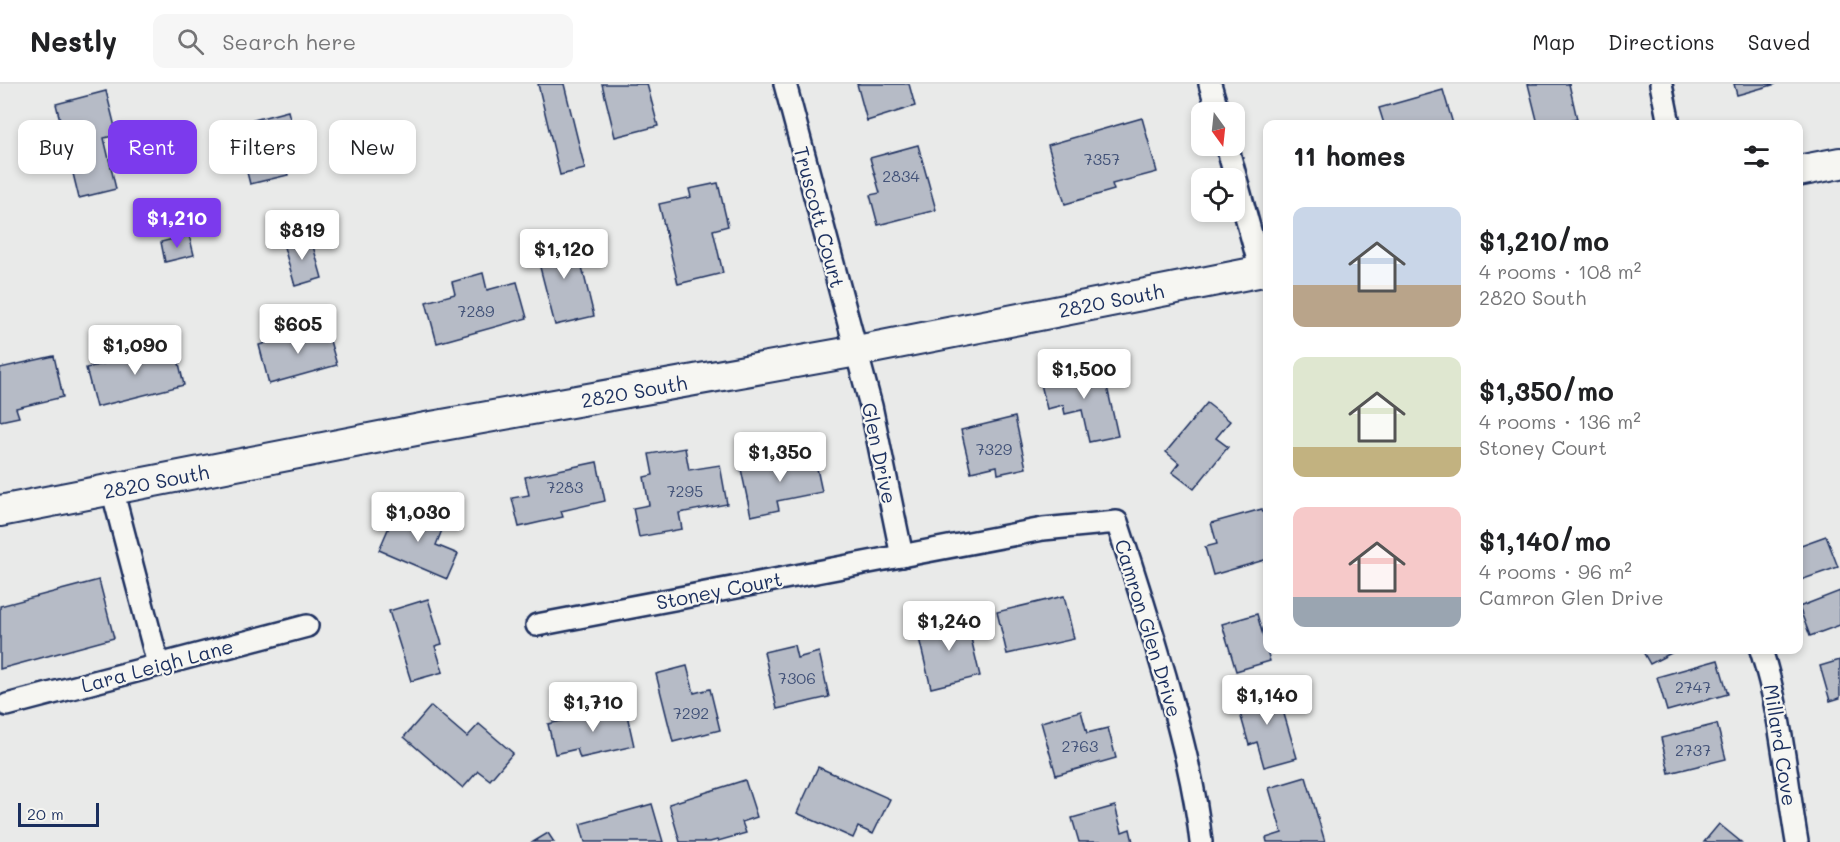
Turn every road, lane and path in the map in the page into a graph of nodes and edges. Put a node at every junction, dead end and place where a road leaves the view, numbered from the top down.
1 (784, 84) edge
2 (1210, 84) edge
3 (1660, 84) edge
4 (1215, 102) edge
5 (1668, 120) edge
6 (1230, 156) edge
7 (1840, 163) edge
8 (1803, 170) edge
9 (1263, 267) edge
10 (1263, 270) edge
11 (857, 351) junction
12 (112, 489) junction
13 (0, 511) edge
14 (902, 556) junction
15 (537, 625) dead end
16 (307, 626) dead end
17 (1762, 654) edge
18 (158, 664) junction
19 (7, 705) dead end
20 (1201, 842) edge
21 (1797, 842) edge

1 - 11 street, Truscott Court
2 - 4 street
3 - 5 street
6 - 9 street
7 - 8 street
10 - 11 street, 2820 South
11 - 12 street, 2820 South
11 - 14 street, Glen Drive
12 - 13 street, 2820 South
12 - 18 street
14 - 15 street, Stoney Court
14 - 20 street, Camron Glen Drive
16 - 18 street, Lara Leigh Lane
17 - 21 street, Millard Cove
18 - 19 street, Lara Leigh Lane

